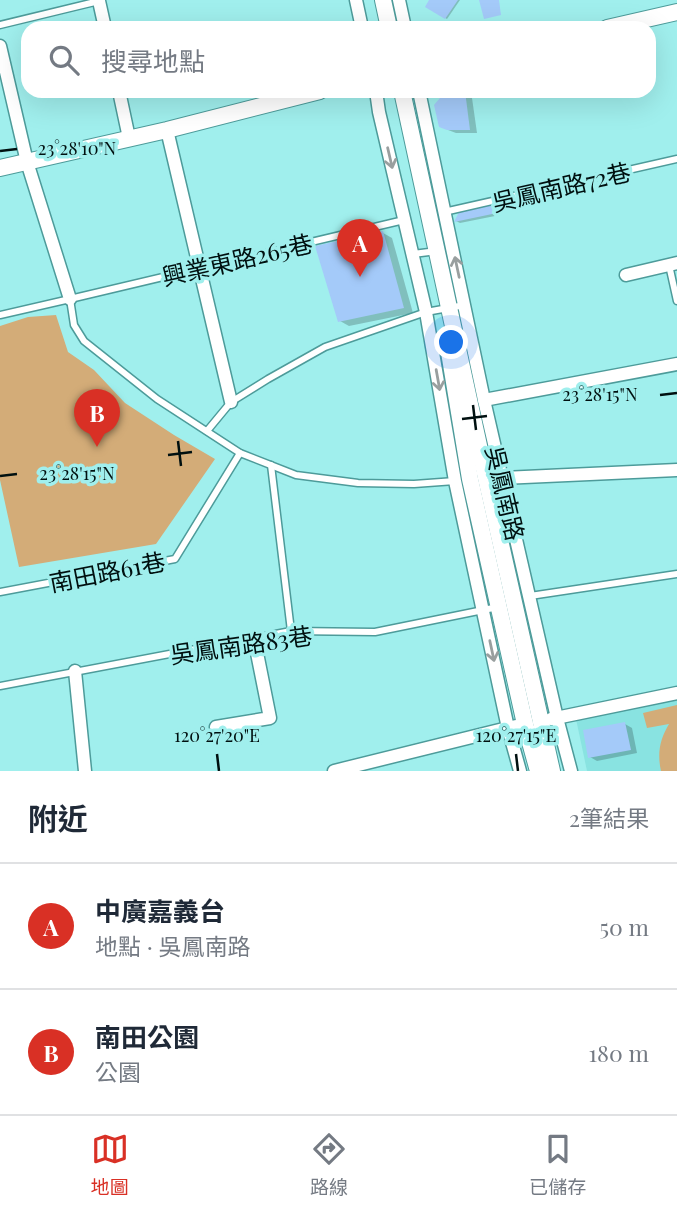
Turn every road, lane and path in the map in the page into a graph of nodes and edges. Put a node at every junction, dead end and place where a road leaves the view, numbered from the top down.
1 (356, 0) edge
2 (373, 0) edge
3 (383, 0) edge
4 (399, 0) edge
5 (102, 1) edge
6 (677, 12) edge
7 (104, 21) edge
8 (360, 21) edge
9 (377, 21) edge
10 (388, 21) edge
11 (404, 21) edge
12 (638, 21) edge
13 (0, 25) edge
14 (0, 46) edge
15 (120, 98) edge
16 (293, 98) edge
17 (378, 98) edge
18 (393, 98) edge
19 (403, 98) edge
20 (420, 98) edge
21 (167, 130) junction
22 (129, 138) junction
23 (677, 159) edge
24 (27, 162) junction
25 (0, 168) edge
26 (444, 212) junction
27 (404, 220) junction
28 (421, 253) junction
29 (673, 263) edge
30 (199, 268) junction
31 (626, 275) dead end
32 (71, 299) junction
33 (677, 301) edge
34 (446, 309) junction
35 (0, 315) edge
36 (677, 364) edge
37 (484, 400) junction
38 (231, 402) junction
39 (207, 431) junction
40 (240, 453) junction
41 (271, 465) junction
42 (677, 470) edge
43 (478, 479) junction
44 (483, 573) junction
45 (677, 575) edge
46 (0, 592) edge
47 (530, 596) junction
48 (500, 606) junction
49 (483, 609) junction
50 (291, 631) junction
51 (254, 638) junction
52 (75, 671) junction
53 (0, 686) edge
54 (677, 693) edge
55 (541, 721) junction
56 (216, 727) dead end
57 (508, 728) junction
58 (85, 771) edge
59 (334, 771) edge
60 (520, 771) edge
61 (538, 771) edge
62 (552, 771) edge
63 (571, 771) edge

1 - 8 street
2 - 9 street
3 - 10 street
4 - 11 street
5 - 7 street
5 - 13 lane
6 - 12 street
14 - 24 street
15 - 22 street
16 - 21 street
17 -> 27 street, 吳鳳南路
18 - 28 street, 吳鳳南路
19 - 34 street, 吳鳳南路
20 - 26 street, 吳鳳南路
21 - 22 street
21 - 30 street
22 - 24 street
23 - 26 lane, 吳鳳南路72巷
24 - 25 street
24 - 32 street
34 -> 26 street, 吳鳳南路
27 - 28 street, 吳鳳南路
27 - 30 lane, 興業東路265巷
28 - 34 street, 吳鳳南路
29 - 31 street
29 - 33 lane
30 - 32 lane, 興業東路265巷
30 - 38 street
32 - 35 lane, 興業東路265巷
32 - 39 lane
34 - 37 street, 吳鳳南路
34 - 38 lane
34 - 43 street, 吳鳳南路
36 - 37 street
37 - 43 street, 吳鳳南路
38 - 39 lane
39 - 40 lane
40 - 41 lane
40 - 46 lane, 南田路61巷
41 - 43 lane
41 - 50 lane
42 - 43 street
43 - 44 street, 吳鳳南路
43 - 47 street, 吳鳳南路
43 - 55 street, 吳鳳南路
44 - 48 street, 吳鳳南路
44 - 49 street, 吳鳳南路
45 - 47 lane
47 - 55 street, 吳鳳南路
48 - 49 lane, 吳鳳南路83巷
48 - 55 street, 吳鳳南路
49 - 50 lane, 吳鳳南路83巷
49 -> 57 street, 吳鳳南路
50 - 51 lane, 吳鳳南路83巷
51 - 52 lane, 吳鳳南路83巷
51 - 56 street
52 - 53 lane, 吳鳳南路83巷
52 - 58 street
54 - 55 street
55 - 57 street
55 - 61 street, 吳鳳南路
55 - 62 street, 吳鳳南路
55 - 63 street, 吳鳳南路
57 - 59 street
57 - 60 street, 吳鳳南路

